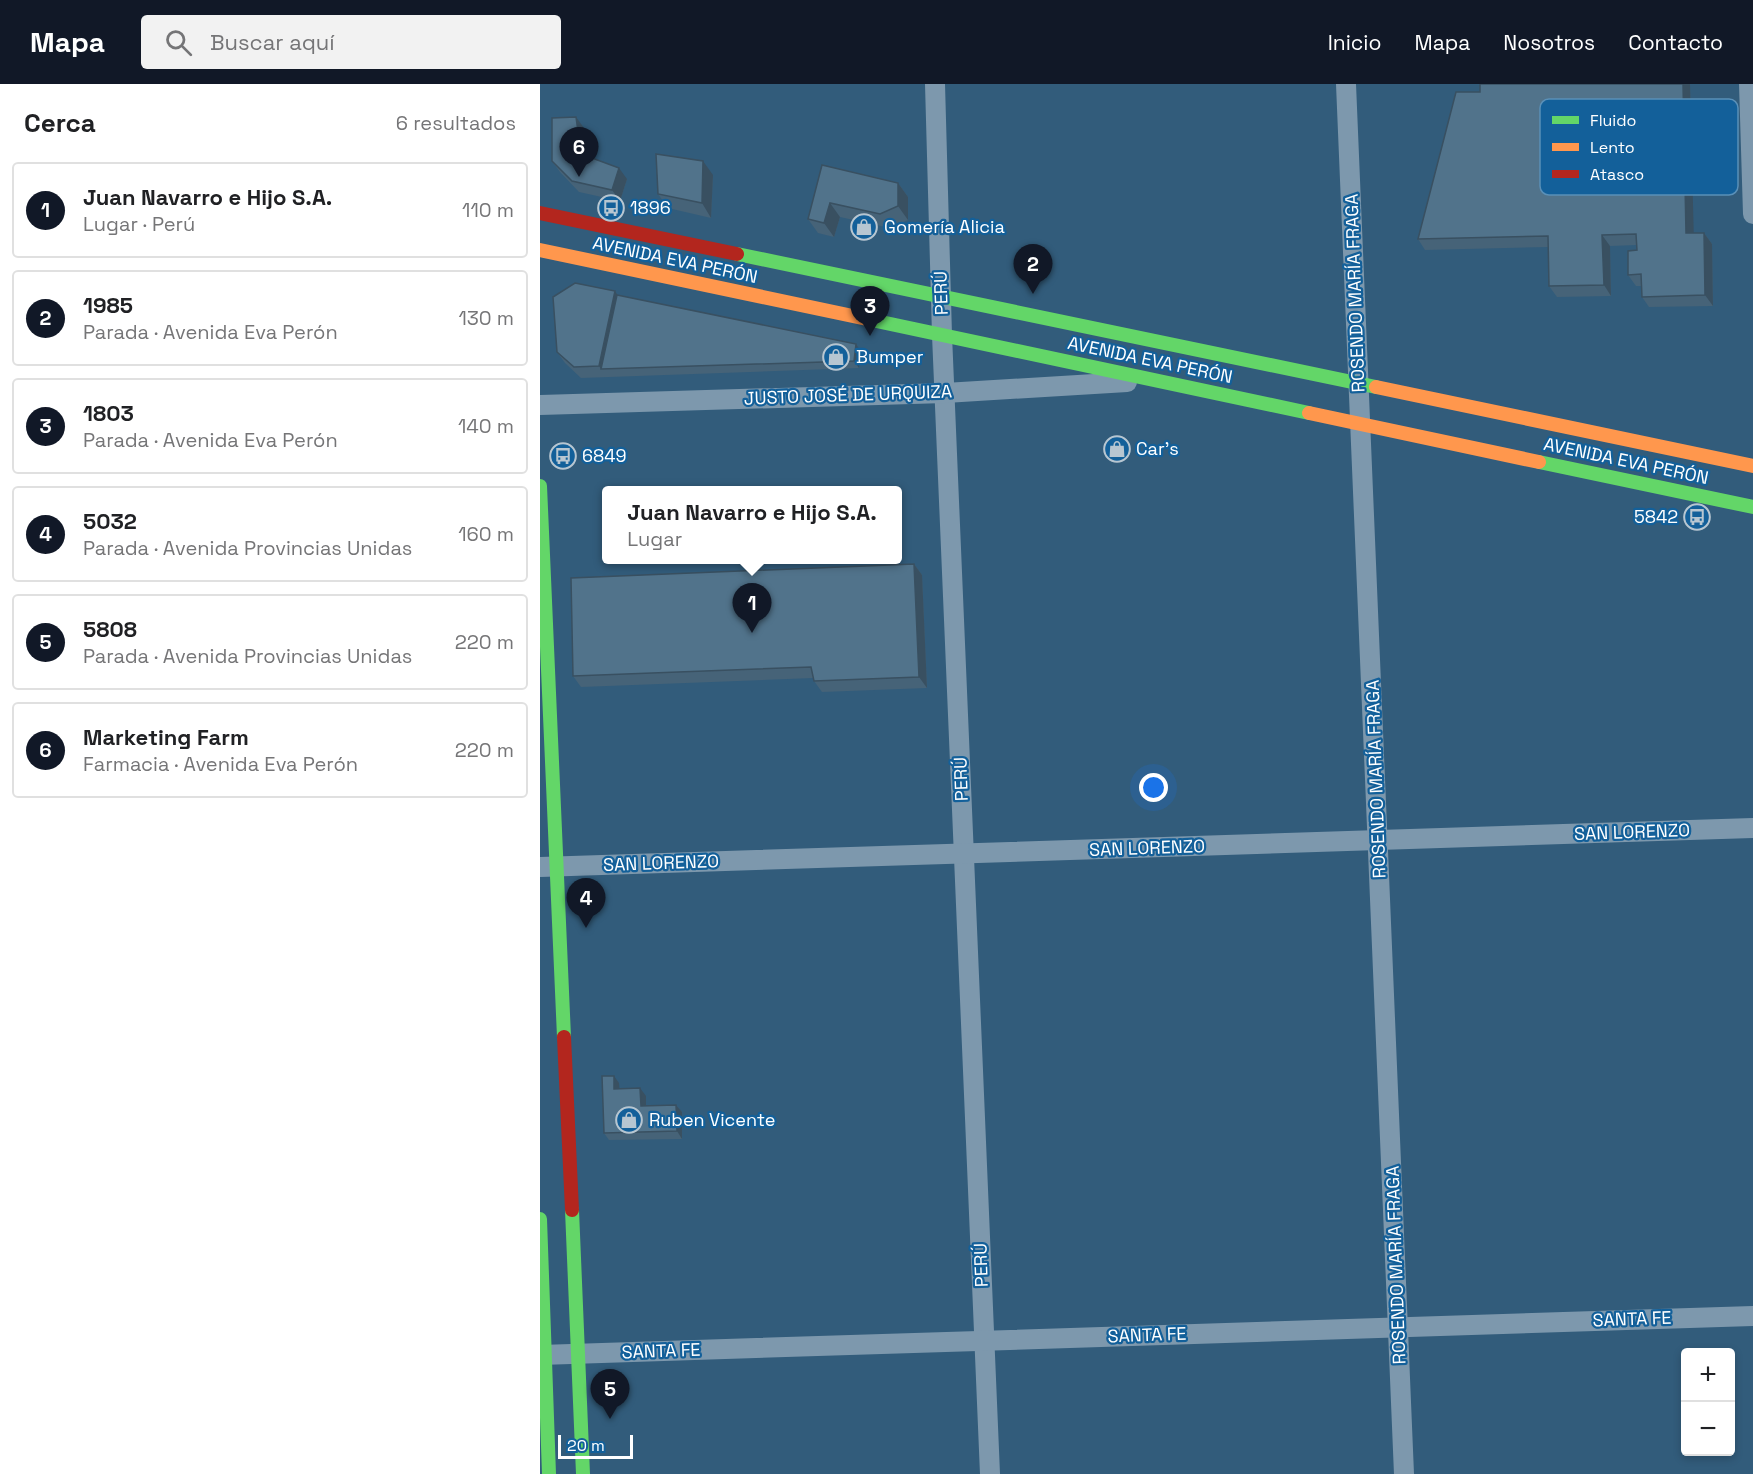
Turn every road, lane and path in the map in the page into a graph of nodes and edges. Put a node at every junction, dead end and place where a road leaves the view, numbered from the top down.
1 (935, 84) edge
2 (1346, 84) edge
3 (1749, 84) edge
4 (540, 213) edge
5 (1753, 214) edge
6 (540, 249) edge
7 (941, 297) junction
8 (942, 334) junction
9 (1156, 380) junction
10 (1359, 384) junction
11 (945, 393) junction
12 (540, 405) edge
13 (1360, 423) junction
14 (1753, 466) edge
15 (540, 486) edge
16 (1753, 507) edge
17 (1753, 828) edge
18 (1378, 840) junction
19 (964, 854) junction
20 (548, 867) edge
21 (540, 1219) edge
22 (1753, 1316) edge
23 (1398, 1327) junction
24 (984, 1341) junction
25 (578, 1354) junction
26 (542, 1355) edge
27 (549, 1474) edge
28 (583, 1474) edge
29 (990, 1474) edge
30 (1404, 1474) edge

1 - 7 street, PERÚ
2 - 10 street, ROSENDO MARÍA FRAGA
3 - 5 street
4 - 7 main road, AVENIDA EVA PERÓN
6 - 8 main road, AVENIDA EVA PERÓN
7 - 8 street, PERÚ
7 - 10 main road, AVENIDA EVA PERÓN
8 - 9 main road, AVENIDA EVA PERÓN
8 - 11 street, PERÚ
9 - 11 street, JUSTO JOSÉ DE URQUIZA
9 - 13 main road, AVENIDA EVA PERÓN
10 - 13 street, ROSENDO MARÍA FRAGA
10 - 14 main road, AVENIDA EVA PERÓN
11 - 12 street, JUSTO JOSÉ DE URQUIZA
11 - 19 street, PERÚ
13 - 16 main road, AVENIDA EVA PERÓN
13 - 18 street, ROSENDO MARÍA FRAGA
15 - 20 main road
17 - 18 street, SAN LORENZO
18 - 19 street, SAN LORENZO
18 - 23 street, ROSENDO MARÍA FRAGA
19 - 20 street, SAN LORENZO
19 - 24 street, PERÚ
20 - 25 main road
21 - 26 main road
22 - 23 street, SANTA FE
23 - 24 street, SANTA FE
23 - 30 street, ROSENDO MARÍA FRAGA
24 - 25 street, SANTA FE
24 - 29 street, PERÚ
25 - 26 street, SANTA FE
25 - 28 main road
26 - 27 main road

